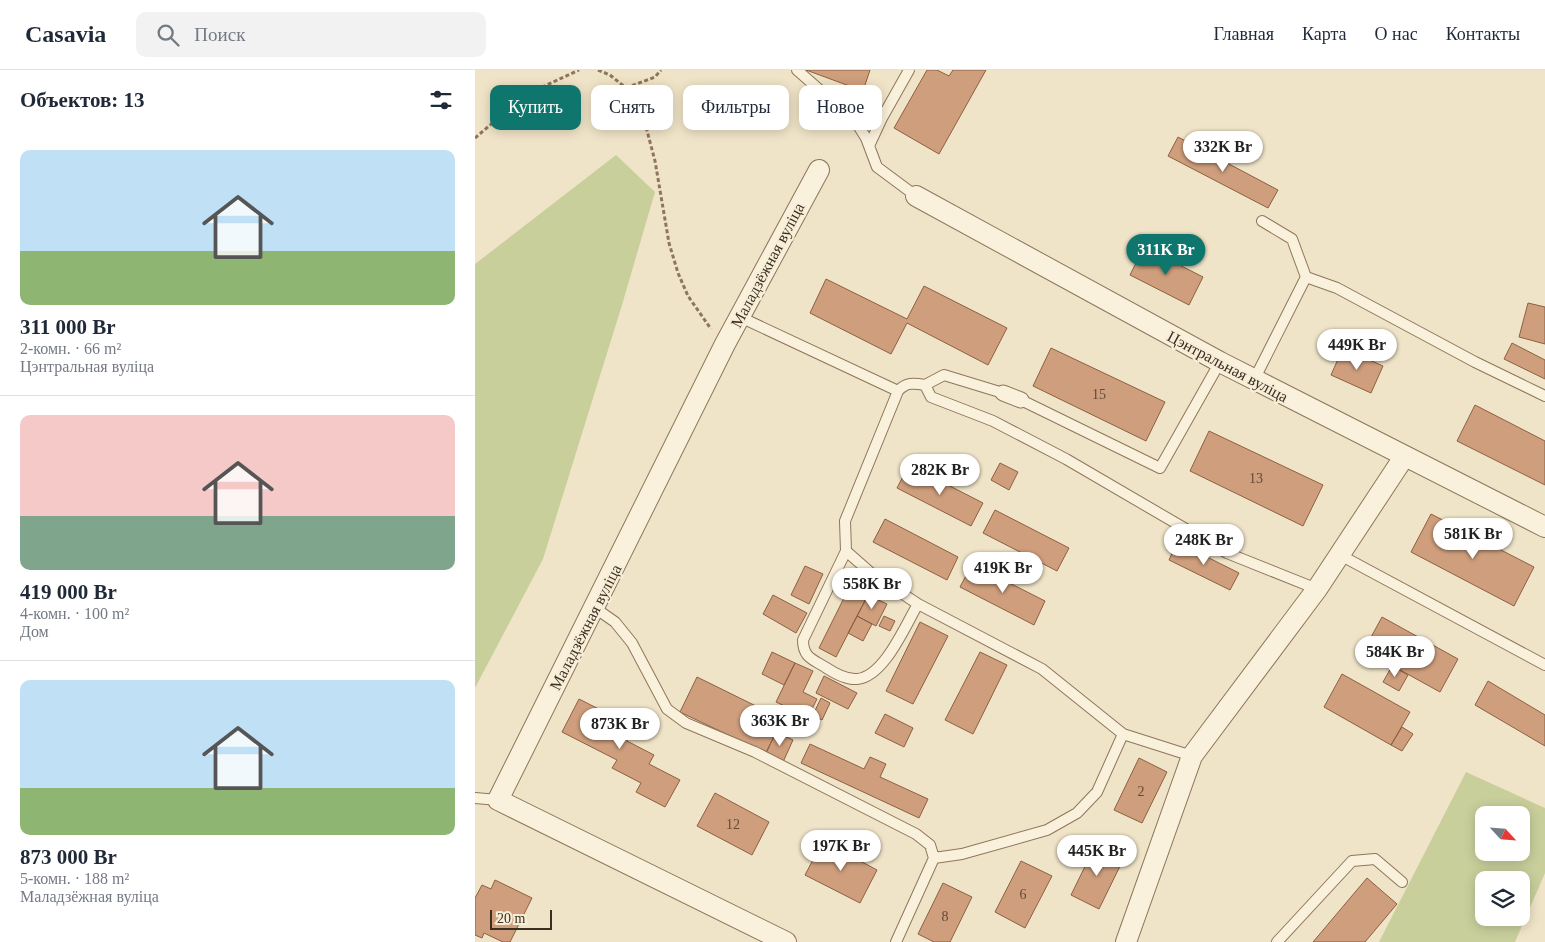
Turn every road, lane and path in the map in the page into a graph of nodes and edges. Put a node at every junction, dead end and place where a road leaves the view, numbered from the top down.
1 (579, 70) edge
2 (598, 70) edge
3 (661, 70) edge
4 (797, 70) edge
5 (909, 70) edge
6 (622, 85) edge
7 (634, 85) edge
8 (647, 130) edge
9 (475, 138) edge
10 (869, 146) junction
11 (819, 170) dead end
12 (916, 196) joint
13 (1262, 221) dead end
14 (1306, 277) junction
15 (740, 317) junction
16 (725, 344) junction
17 (1220, 362) junction
18 (1254, 380) junction
19 (925, 385) junction
20 (898, 391) junction
21 (1003, 393) joint
22 (1545, 396) edge
23 (1021, 400) joint
24 (1404, 457) junction
25 (1545, 527) edge
26 (846, 551) junction
27 (1340, 555) junction
28 (1317, 589) junction
29 (918, 604) junction
30 (595, 608) junction
31 (1545, 665) edge
32 (1123, 734) junction
33 (1192, 756) junction
34 (475, 798) edge
35 (499, 800) junction
36 (934, 858) junction
37 (1402, 882) dead end
38 (785, 942) edge
39 (896, 942) edge
40 (1127, 942) edge
41 (1277, 942) edge

1 - 9 path
2 - 6 path
3 - 7 path
4 - 10 lane
5 - 10 lane
8 - 16 path
10 - 12 lane
11 - 15 street, Маладзёжная вуліца
12 - 17 street, Цэнтральная вуліца
13 - 14 lane
14 - 18 lane
14 - 22 lane
15 - 16 street, Маладзёжная вуліца
15 - 20 lane
16 - 30 street, Маладзёжная вуліца
17 - 18 street, Цэнтральная вуліца
17 - 23 lane
18 - 24 street, Цэнтральная вуліца
19 - 20 lane
19 - 21 lane
19 - 28 lane
20 - 26 lane
21 - 23 street
24 - 25 street, Цэнтральная вуліца
24 - 27 street
26 - 29 lane
26 - 29 lane
27 - 28 street
27 - 31 lane
28 - 33 street
29 - 32 lane
30 - 35 street, Маладзёжная вуліца
30 - 36 lane
32 - 33 lane
32 - 36 lane
33 - 40 street
34 - 35 lane
35 - 38 street
36 - 39 lane
37 - 41 lane

